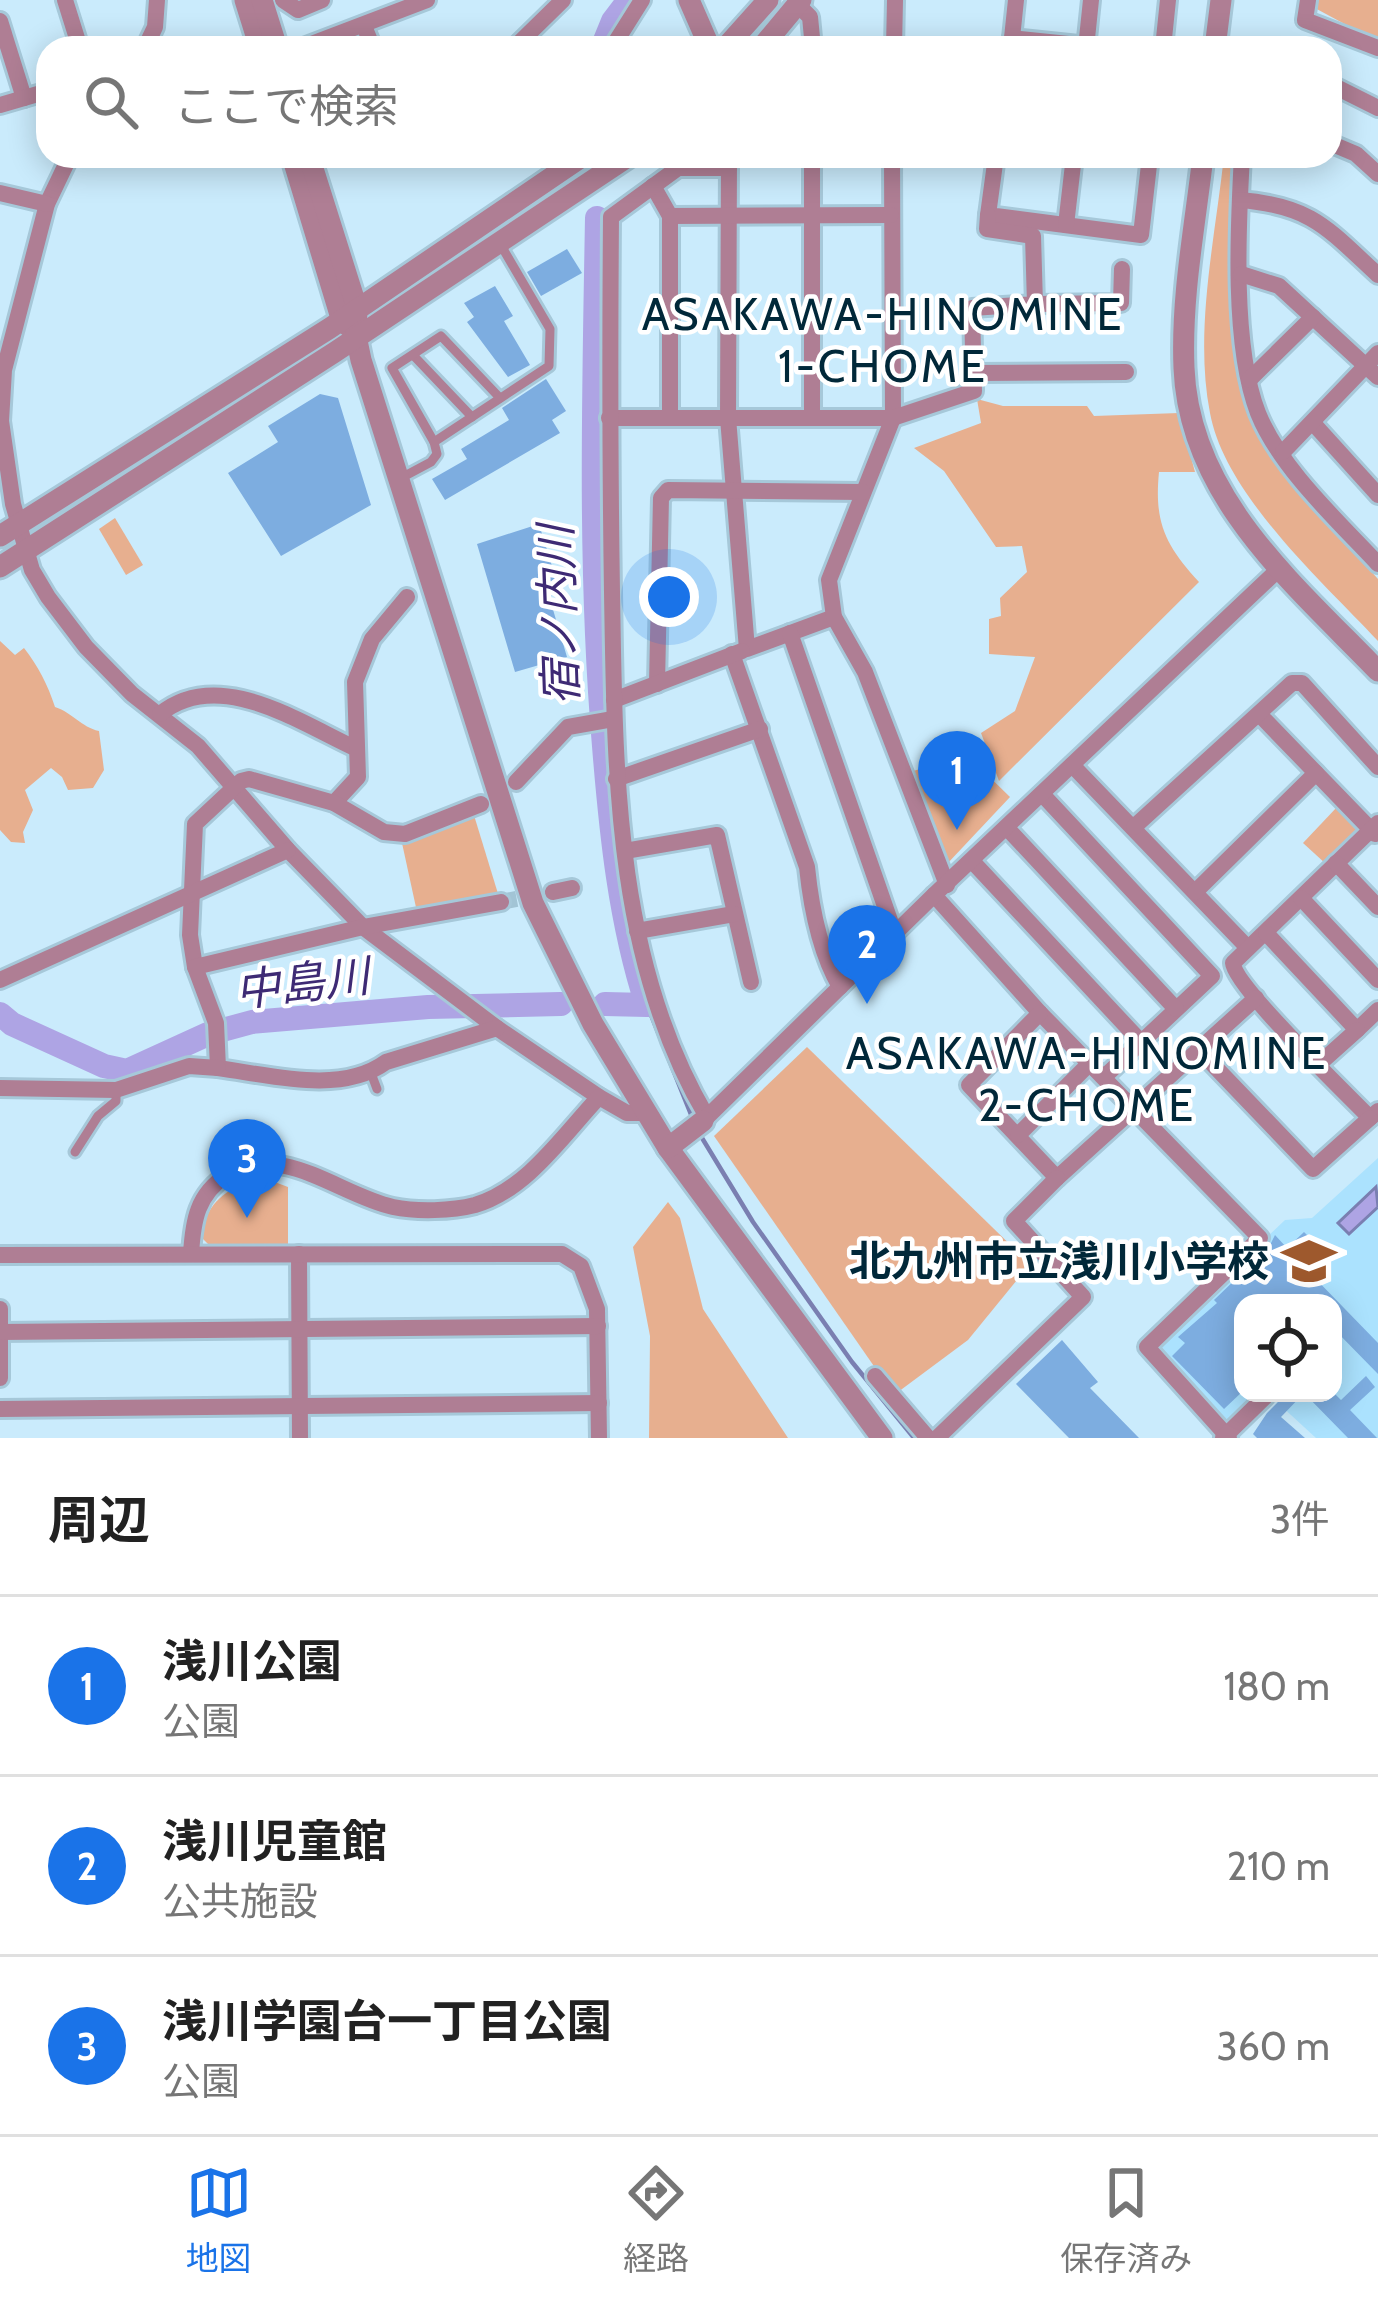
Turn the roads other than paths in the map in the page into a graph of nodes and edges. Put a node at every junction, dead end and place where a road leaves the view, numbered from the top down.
1 (65, 0) edge
2 (157, 0) edge
3 (245, 0) edge
4 (262, 0) edge
5 (283, 0) edge
6 (322, 0) edge
7 (427, 0) edge
8 (563, 0) edge
9 (642, 0) edge
10 (689, 0) edge
11 (768, 0) edge
12 (896, 0) edge
13 (1016, 0) edge
14 (1091, 0) edge
15 (1168, 0) edge
16 (1221, 0) edge
17 (1308, 0) edge
18 (800, 2) edge
19 (0, 21) edge
20 (364, 26) junction
21 (76, 36) edge
22 (151, 36) edge
23 (256, 36) edge
24 (273, 36) edge
25 (336, 36) edge
26 (368, 36) edge
27 (526, 36) edge
28 (619, 36) edge
29 (705, 36) edge
30 (736, 36) edge
31 (771, 36) edge
32 (812, 36) edge
33 (894, 36) edge
34 (1012, 36) edge
35 (1087, 36) edge
36 (1164, 36) edge
37 (1216, 36) edge
38 (1378, 48) edge
39 (1342, 89) edge
40 (36, 94) edge
41 (24, 98) junction
42 (0, 105) edge
43 (1378, 108) edge
44 (1342, 148) edge
45 (64, 168) edge
46 (296, 168) edge
47 (312, 168) edge
48 (566, 168) edge
49 (611, 168) edge
50 (678, 168) edge
51 (729, 168) edge
52 (812, 168) edge
53 (892, 168) edge
54 (994, 168) edge
55 (1073, 168) edge
56 (1149, 168) edge
57 (1202, 168) edge
58 (1241, 168) edge
59 (1378, 174) edge
60 (653, 186) junction
61 (0, 193) edge
62 (1240, 200) junction
63 (47, 204) junction
64 (729, 215) junction
65 (812, 215) junction
66 (891, 215) junction
67 (988, 215) junction
68 (670, 216) junction
69 (1066, 225) junction
70 (499, 242) junction
71 (1122, 269) dead end
72 (1241, 274) junction
73 (1378, 275) edge
74 (1035, 304) junction
75 (1313, 316) junction
76 (351, 321) junction
77 (413, 355) junction
78 (1374, 365) edge
79 (1126, 372) dead end
80 (975, 373) junction
81 (1249, 380) junction
82 (500, 398) junction
83 (472, 417) junction
84 (670, 417) junction
85 (610, 418) junction
86 (728, 418) junction
87 (812, 418) junction
88 (892, 418) junction
89 (1313, 423) junction
90 (434, 442) junction
91 (1283, 452) junction
92 (3, 470) edge
93 (401, 478) junction
94 (734, 490) junction
95 (863, 492) junction
96 (1378, 495) edge
97 (9, 530) edge
98 (26, 550) junction
99 (1378, 564) edge
100 (0, 567) edge
101 (1280, 569) junction
102 (407, 597) dead end
103 (834, 617) junction
104 (790, 632) junction
105 (739, 652) junction
106 (1378, 670) edge
107 (657, 684) junction
108 (611, 713) junction
109 (160, 714) junction
110 (1259, 714) junction
111 (760, 729) junction
112 (357, 749) junction
113 (1072, 765) junction
114 (1378, 767) edge
115 (1316, 773) junction
116 (616, 779) junction
117 (516, 782) dead end
118 (233, 785) junction
119 (1042, 794) junction
120 (334, 802) junction
121 (481, 804) dead end
122 (1134, 827) junction
123 (1007, 828) junction
124 (1376, 830) edge
125 (288, 850) junction
126 (625, 851) junction
127 (972, 861) junction
128 (1336, 863) junction
129 (940, 890) junction
130 (1195, 892) junction
131 (190, 896) junction
132 (1300, 898) junction
133 (502, 902) tunnel mouth
134 (1378, 907) edge
135 (734, 914) junction
136 (363, 927) junction
137 (638, 931) junction
138 (1266, 933) junction
139 (896, 935) junction
140 (1248, 948) junction
141 (195, 967) junction
142 (0, 980) edge
143 (1378, 980) edge
144 (752, 982) dead end
145 (840, 987) junction
146 (1256, 998) junction
147 (1176, 1009) junction
148 (1378, 1010) edge
149 (1040, 1013) junction
150 (490, 1021) junction
151 (1357, 1030) junction
152 (1142, 1043) junction
153 (1198, 1049) junction
154 (1318, 1064) junction
155 (218, 1068) junction
156 (1097, 1071) junction
157 (0, 1088) edge
158 (116, 1090) junction
159 (599, 1097) junction
160 (1133, 1107) junction
161 (646, 1113) junction
162 (1374, 1115) edge
163 (700, 1123) junction
164 (1018, 1135) junction
165 (668, 1148) junction
166 (75, 1151) dead end
167 (1057, 1178) junction
168 (191, 1254) junction
169 (299, 1254) junction
170 (0, 1256) edge
171 (0, 1309) edge
172 (598, 1326) junction
173 (298, 1329) junction
174 (0, 1332) edge
175 (875, 1376) dead end
176 (0, 1378) edge
177 (1259, 1402) edge
178 (599, 1403) junction
179 (300, 1406) junction
180 (0, 1409) edge
181 (1226, 1437) edge
182 (300, 1438) edge
183 (599, 1438) edge
184 (882, 1438) edge
185 (932, 1438) edge

1 - 21 street
2 - 22 street
3 - 23 street
4 - 24 street
5 - 6 street
7 - 20 street
8 - 27 street
9 - 28 street
10 - 29 street
11 - 30 street
12 - 33 street
13 - 34 street
14 - 35 street
15 - 36 street
16 - 37 street
17 - 38 street
18 - 31 street
18 - 32 street
19 - 41 street
20 - 25 street
20 - 26 street
39 - 43 street
40 - 41 street
41 - 42 street
44 - 59 street
45 - 63 street
46 - 76 street
47 - 76 street
48 - 76 street
49 - 70 street
50 - 60 street
51 - 64 street
52 - 65 street
53 - 66 street
54 - 67 street
55 - 69 street
56 - 69 street
57 - 101 street
58 - 62 street
60 - 68 street
60 - 85 street
61 - 63 street
62 - 72 street
62 - 73 street
63 - 92 street
64 - 65 street
64 - 68 street
64 - 86 street
65 - 66 street
65 - 87 street
66 - 88 street
67 - 69 street
67 - 74 street
68 - 84 street
70 - 76 street
70 - 82 lane
71 - 74 street
72 - 75 street
72 - 81 street
74 - 80 street
75 - 78 street
75 - 81 street
76 - 93 street
76 - 97 street
76 - 98 street
77 - 82 lane
77 - 83 lane
77 - 90 lane
78 - 89 street
79 - 80 street
80 - 88 street
81 - 91 street
82 - 83 lane
83 - 90 lane
84 - 85 street
84 - 86 street
85 - 108 street
86 - 87 street
86 - 94 street
87 - 88 street
88 - 95 street
89 - 91 street
89 - 96 street
90 - 93 lane
91 - 99 street
92 - 97 street
93 - 161 street
94 - 95 street
94 - 105 street
94 - 107 street
95 - 103 street
97 - 98 street
98 - 100 street
98 - 109 street
101 - 106 street
101 - 113 street
102 - 112 street
103 - 104 street
103 - 129 street
104 - 105 street
104 - 139 street
105 - 107 street
105 - 111 street
107 - 108 street
108 - 116 street
108 - 117 street
109 - 112 street
109 - 118 street
110 - 114 street
110 - 115 street
110 - 122 street
111 - 116 street
111 - 145 street
112 - 120 street
113 - 119 street
113 - 122 street
115 - 124 street
115 - 130 street
116 - 126 street
118 - 120 street
118 - 125 street
118 - 131 street
119 - 123 street
119 - 147 street
120 - 121 street
122 - 130 street
123 - 127 street
123 - 147 street
124 - 128 street
125 - 131 street
125 - 136 street
126 - 135 street
126 - 137 street
127 - 129 street
127 - 152 street
128 - 132 street
128 - 134 street
129 - 139 street
129 - 149 street
130 - 140 street
131 - 141 street
131 - 142 street
132 - 138 street
132 - 143 street
133 - 136 street
135 - 137 street
135 - 144 street
136 - 141 street
136 - 150 street
137 - 163 street
138 - 140 street
138 - 151 street
139 - 145 street
140 - 146 street
141 - 155 street
145 - 163 street
146 - 153 street
146 - 154 street
147 - 152 street
148 - 151 street
149 - 156 street
149 - 164 street
150 - 155 street
150 - 159 street
151 - 154 street
152 - 156 street
153 - 160 street
153 - 162 street
154 - 162 street
155 - 158 street
156 - 160 street
156 - 164 street
157 - 158 street
158 - 166 lane
159 - 161 street
159 - 168 street
160 - 167 street
160 - 181 street
161 - 165 street
163 - 165 street
164 - 167 street
165 - 184 street
167 - 185 street
168 - 169 street
168 - 170 street
169 - 172 street
169 - 173 street
171 - 174 street
172 - 173 street
172 - 178 street
173 - 174 street
173 - 179 street
174 - 176 street
175 - 185 street
177 - 181 street
178 - 179 street
178 - 183 street
179 - 180 street
179 - 182 street

